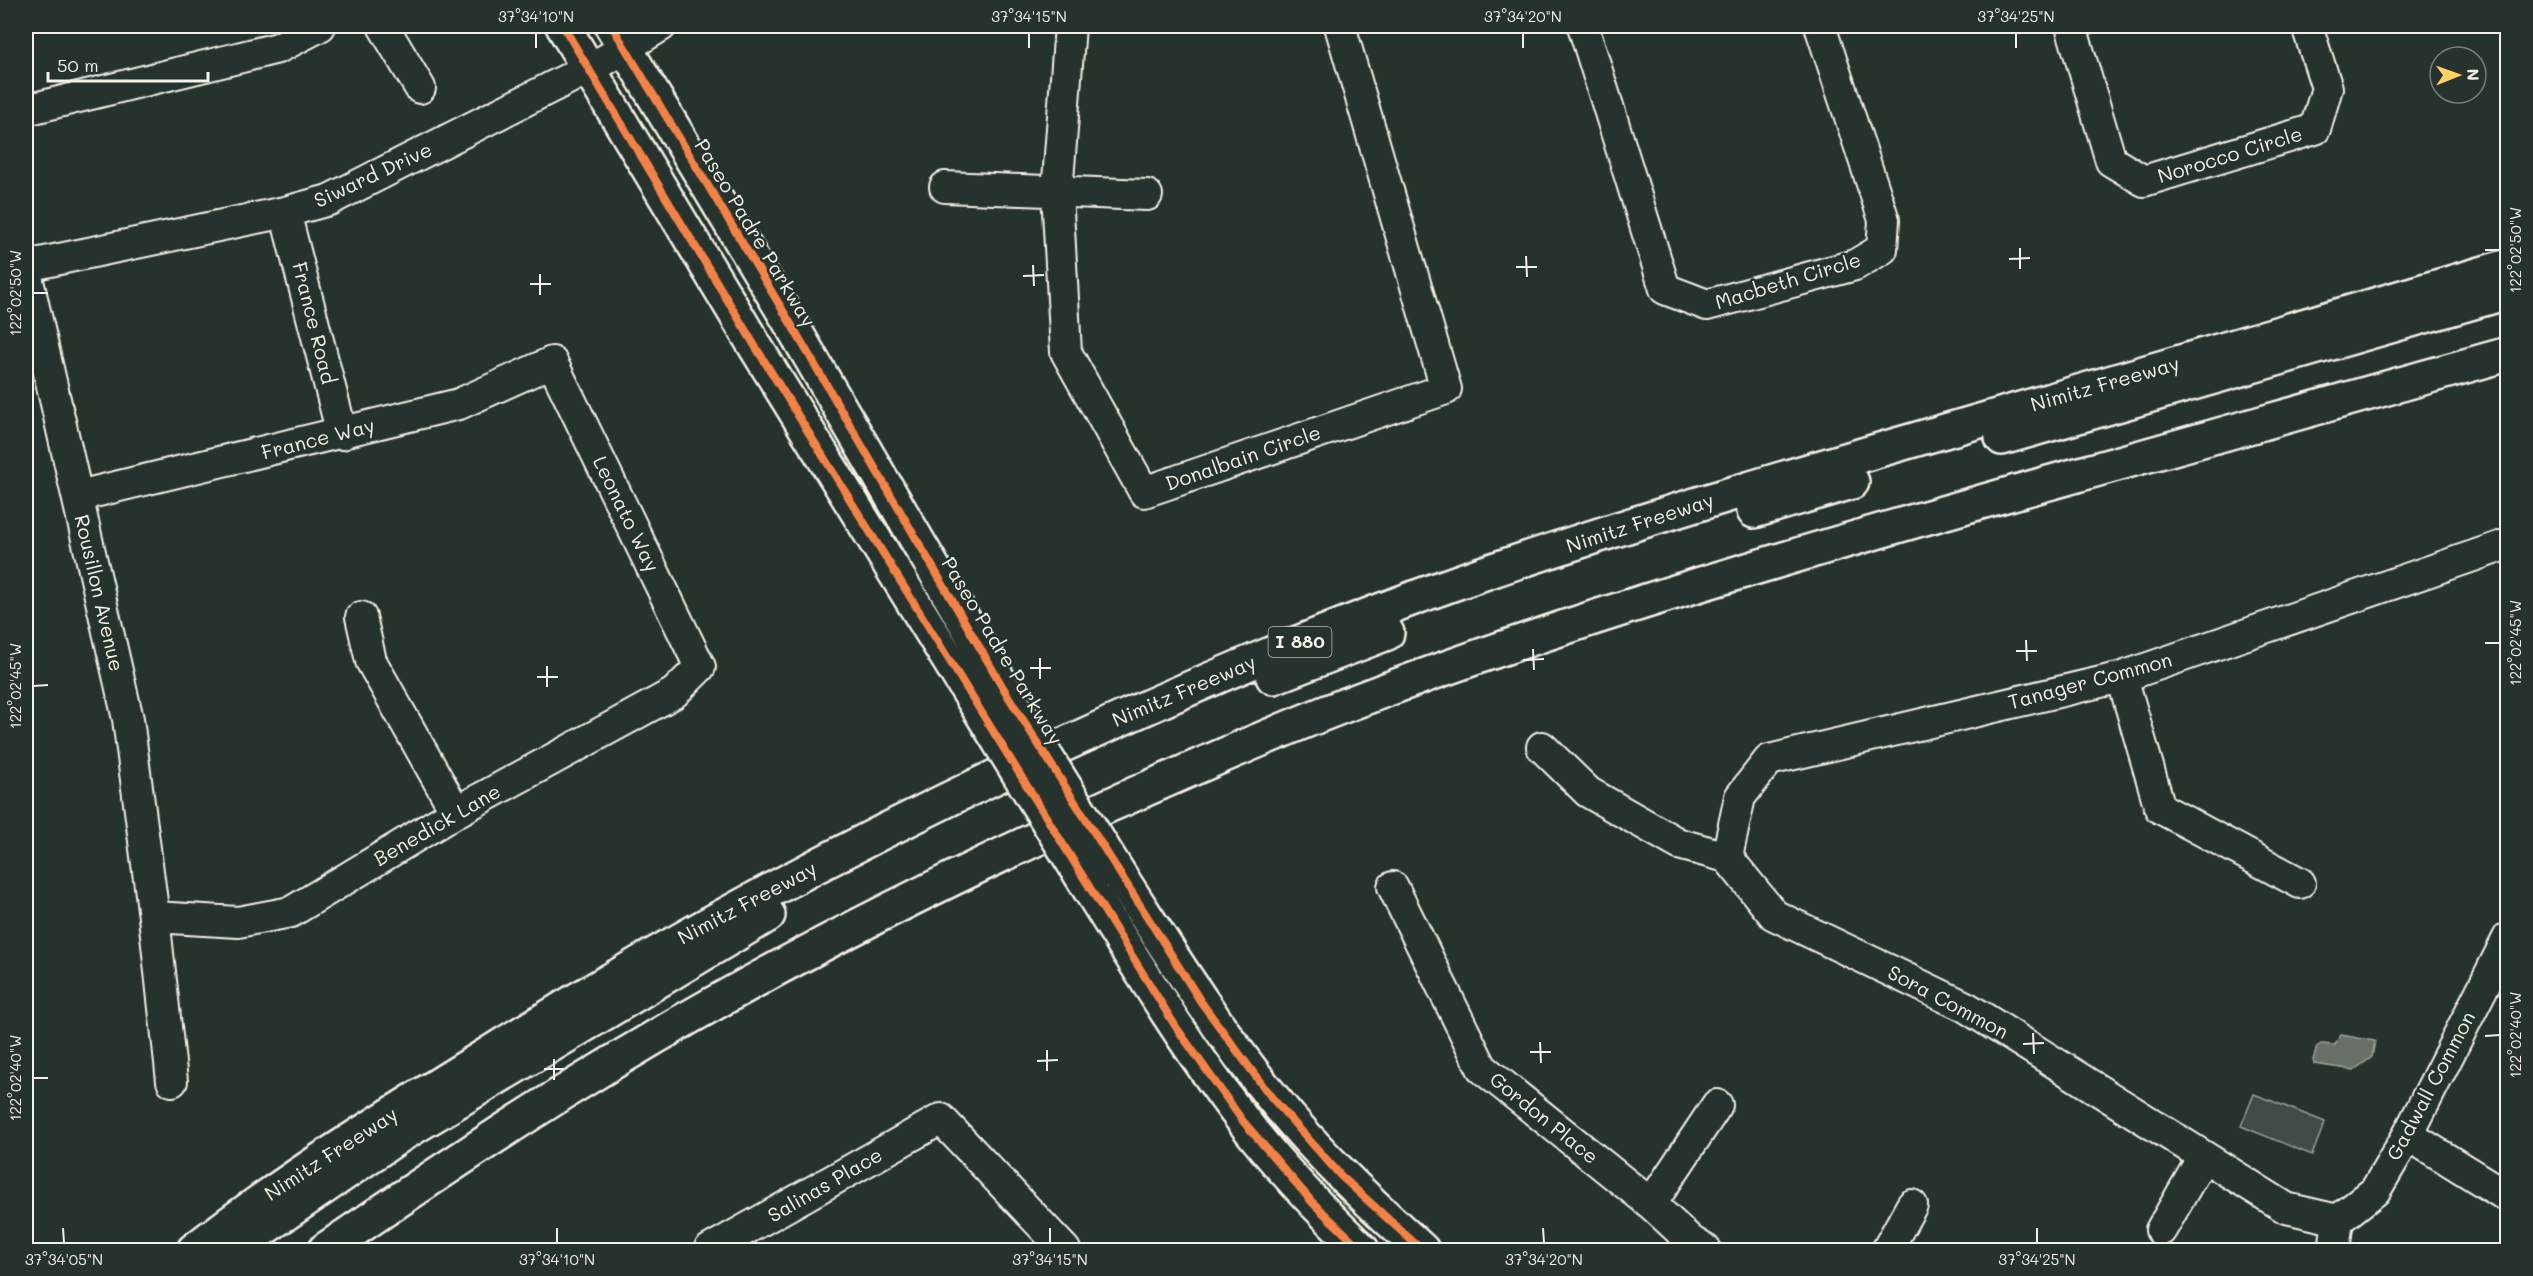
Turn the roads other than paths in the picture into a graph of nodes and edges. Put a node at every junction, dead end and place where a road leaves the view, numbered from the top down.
1 (320, 26) edge
2 (384, 26) edge
3 (563, 26) edge
4 (662, 26) edge
5 (1070, 26) edge
6 (1340, 26) edge
7 (1583, 26) edge
8 (1820, 26) edge
9 (2071, 26) edge
10 (2307, 26) edge
11 (618, 36) edge
12 (588, 68) junction
13 (420, 88) dead end
14 (26, 110) edge
15 (945, 187) dead end
16 (1057, 193) junction
17 (1147, 195) dead end
18 (285, 212) junction
19 (26, 266) edge
20 (2508, 266) edge
21 (26, 272) edge
22 (2508, 292) edge
23 (2508, 354) edge
24 (552, 362) joint
25 (342, 434) junction
26 (78, 496) junction
27 (2508, 544) edge
28 (361, 617) dead end
29 (700, 667) joint
30 (2122, 677) junction
31 (1542, 747) dead end
32 (456, 812) junction
33 (1727, 857) junction
34 (2300, 884) dead end
35 (1393, 887) dead end
36 (154, 917) junction
37 (2508, 938) edge
38 (172, 1081) dead end
39 (1717, 1105) dead end
40 (2408, 1135) junction
41 (2204, 1157) junction
42 (2508, 1197) edge
43 (1651, 1204) junction
44 (1912, 1205) dead end
45 (2338, 1220) junction
46 (2161, 1230) dead end
47 (194, 1251) edge
48 (232, 1251) edge
49 (325, 1251) edge
50 (709, 1251) edge
51 (1065, 1251) edge
52 (1362, 1251) edge
53 (1422, 1251) edge
54 (1706, 1251) edge
55 (1887, 1251) edge
56 (2334, 1251) edge

1 - 14 street
2 - 13 street
3 - 12 main road
4 - 11 street, Siward Drive
5 - 16 street, Donalbain Circle
6 - 16 street, Donalbain Circle
7 - 8 street, Macbeth Circle
9 - 10 street, Norocco Circle
11 - 12 street, Siward Drive
11 - 53 main road, Paseo Padre Parkway, bridge
12 - 18 street, Siward Drive
12 - 52 main road, bridge
15 - 16 street
16 - 17 street
18 - 19 street, Siward Drive
18 - 25 street, France Road
20 - 47 main road, Nimitz Freeway / I 880
21 - 26 street, Rousillon Avenue
22 - 48 main road, I 880
23 - 49 main road
24 - 25 street, France Way
24 - 29 street, Leonato Way
25 - 26 street, France Way
26 - 36 street, Rousillon Avenue
27 - 30 street, Tanager Common
28 - 32 street
29 - 32 street, Benedick Lane
30 - 33 street, Tanager Common
30 - 34 street
31 - 33 street
32 - 36 street, Benedick Lane
33 - 41 street, Sora Common
35 - 43 street, Gordon Place
36 - 38 street, Rousillon Avenue
37 - 40 street, Gadwall Common
39 - 43 street
40 - 42 street
40 - 45 street, Gadwall Common
41 - 45 street, Sora Common
41 - 46 street
43 - 54 street, Gordon Place
44 - 55 street
45 - 56 street
50 - 51 street, Salinas Place

